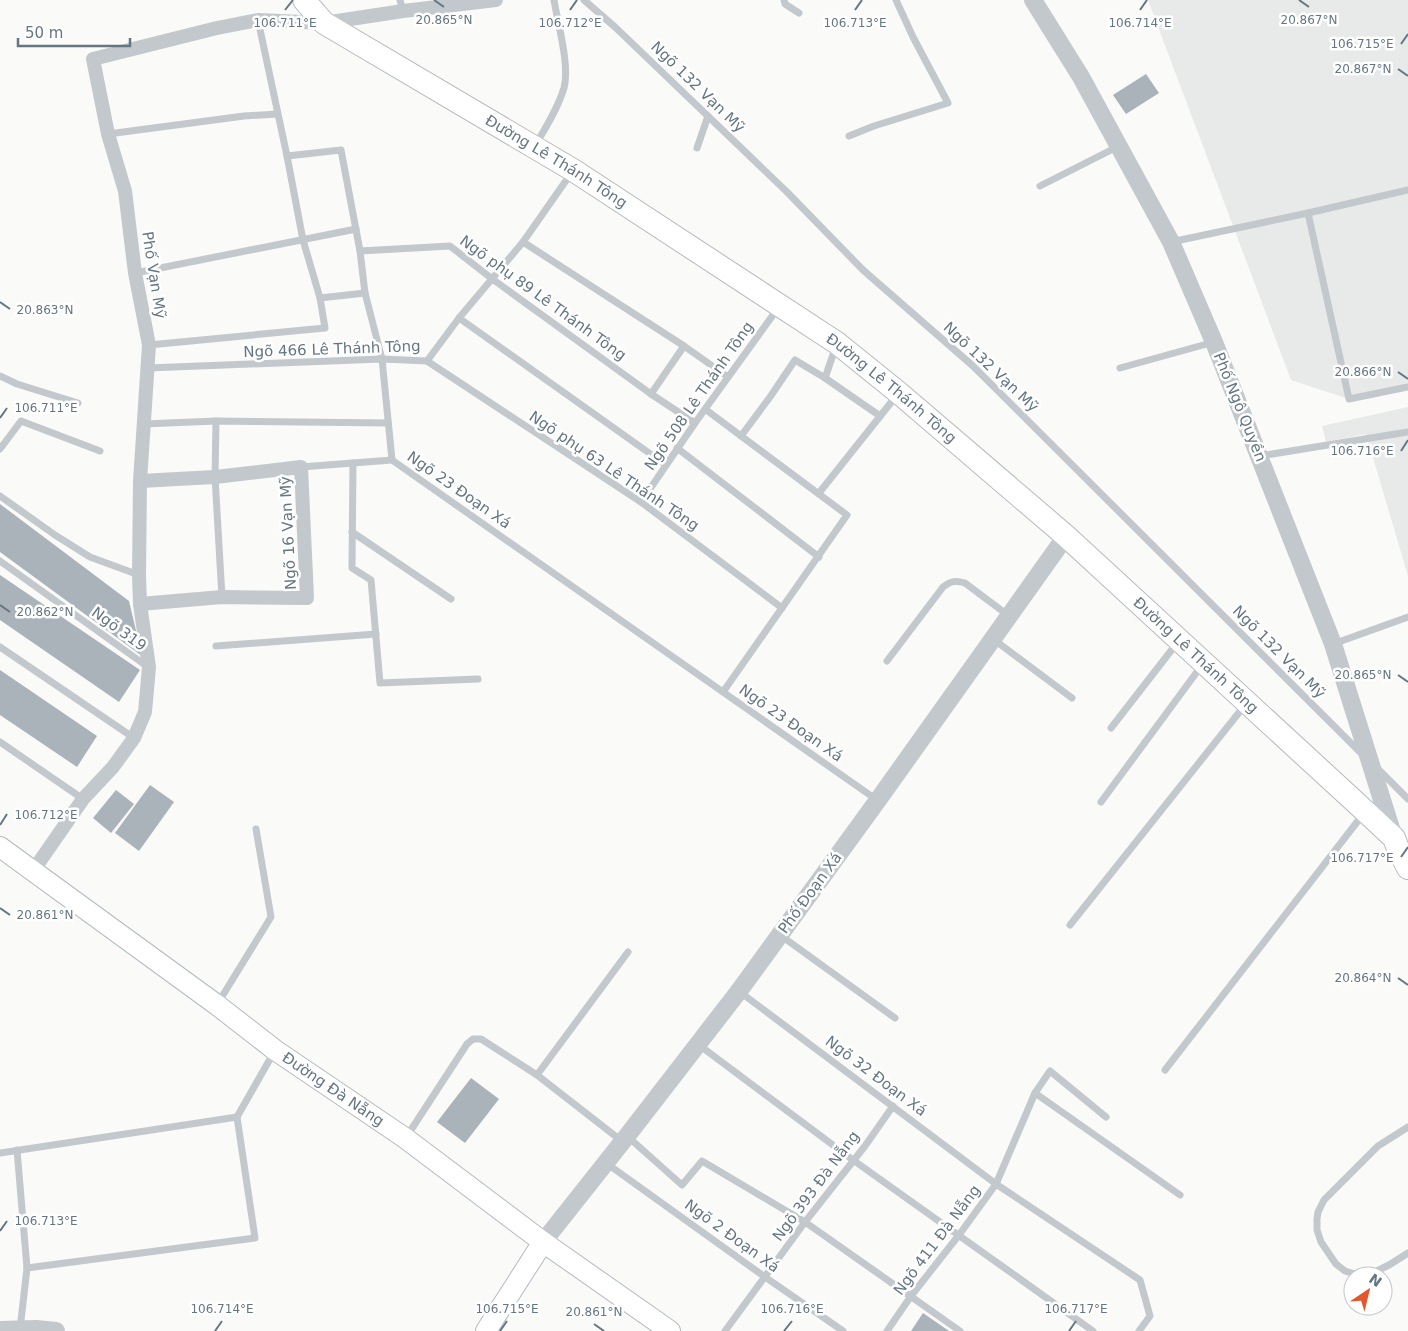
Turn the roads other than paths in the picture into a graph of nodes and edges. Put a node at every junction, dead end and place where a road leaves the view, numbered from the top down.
1 (304, 0) edge
2 (496, 0) edge
3 (554, 0) edge
4 (584, 0) edge
5 (784, 0) edge
6 (896, 0) edge
7 (1033, 0) edge
8 (441, 3) edge
9 (401, 5) edge
10 (799, 13) dead end
11 (258, 20) junction
12 (324, 23) junction
13 (278, 114) junction
14 (708, 116) junction
15 (108, 134) junction
16 (849, 136) dead end
17 (1119, 146) junction
18 (534, 147) junction
19 (697, 148) dead end
20 (287, 156) junction
21 (573, 170) junction
22 (1040, 186) dead end
23 (1408, 190) edge
24 (1308, 213) junction
25 (356, 229) junction
26 (303, 240) junction
27 (523, 242) junction
28 (1171, 242) junction
29 (360, 251) junction
30 (135, 273) junction
31 (491, 278) junction
32 (365, 293) junction
33 (320, 298) junction
34 (780, 306) junction
35 (459, 318) junction
36 (1214, 342) junction
37 (837, 343) junction
38 (149, 345) junction
39 (684, 346) junction
40 (382, 359) junction
41 (427, 361) junction
42 (148, 368) junction
43 (1120, 368) dead end
44 (0, 376) edge
45 (728, 377) junction
46 (826, 378) junction
47 (1408, 387) edge
48 (899, 393) junction
49 (651, 394) junction
50 (78, 403) dead end
51 (705, 409) junction
52 (880, 416) junction
53 (216, 421) junction
54 (388, 423) junction
55 (695, 423) junction
56 (144, 424) junction
57 (1408, 432) edge
58 (741, 436) junction
59 (677, 448) junction
60 (0, 449) edge
61 (100, 451) dead end
62 (1260, 456) junction
63 (392, 460) junction
64 (353, 463) junction
65 (666, 466) junction
66 (301, 467) junction
67 (215, 477) junction
68 (140, 481) junction
69 (819, 493) junction
70 (0, 496) edge
71 (640, 502) junction
72 (352, 532) junction
73 (1066, 536) junction
74 (819, 557) junction
75 (0, 561) edge
76 (139, 575) junction
77 (222, 597) junction
78 (451, 598) dead end
79 (140, 604) junction
80 (782, 608) junction
81 (1009, 616) junction
82 (1408, 617) edge
83 (376, 634) junction
84 (993, 639) junction
85 (1179, 640) junction
86 (1333, 644) junction
87 (216, 646) dead end
88 (0, 647) edge
89 (887, 661) dead end
90 (1204, 663) junction
91 (149, 667) junction
92 (478, 679) dead end
93 (723, 692) junction
94 (1072, 698) dead end
95 (1247, 703) junction
96 (1111, 728) dead end
97 (134, 738) junction
98 (0, 742) edge
99 (1370, 762) junction
100 (83, 799) junction
101 (1408, 799) edge
102 (878, 800) junction
103 (1101, 802) dead end
104 (1365, 811) junction
105 (256, 829) dead end
106 (1394, 838) junction
107 (0, 847) edge
108 (1408, 868) edge
109 (33, 871) junction
110 (1070, 925) dead end
111 (779, 935) junction
112 (628, 952) dead end
113 (739, 992) junction
114 (217, 1005) junction
115 (894, 1018) dead end
116 (698, 1044) junction
117 (275, 1050) junction
118 (1165, 1070) dead end
119 (537, 1075) junction
120 (1035, 1093) junction
121 (893, 1106) junction
122 (237, 1117) junction
123 (1106, 1117) dead end
124 (1408, 1127) edge
125 (405, 1138) junction
126 (625, 1139) junction
127 (17, 1150) junction
128 (0, 1153) edge
129 (853, 1160) junction
130 (606, 1163) junction
131 (996, 1184) junction
132 (1180, 1195) dead end
133 (805, 1222) junction
134 (959, 1235) junction
135 (543, 1242) junction
136 (1408, 1253) edge
137 (27, 1268) junction
138 (765, 1277) junction
139 (911, 1296) junction
140 (0, 1330) edge
141 (31, 1330) edge
142 (56, 1331) edge
143 (486, 1331) edge
144 (670, 1331) edge
145 (725, 1331) edge
146 (844, 1331) edge
147 (886, 1331) edge
148 (960, 1331) edge
149 (1093, 1331) edge
150 (1139, 1331) edge

1 - 12 main road, Đường Lê Thánh Tông
2 - 8 street, Phố Vạn Mỹ
3 - 18 lane
4 - 14 lane, Ngõ 132 Vạn Mỹ
5 - 10 lane
6 - 16 lane
7 - 17 street, Phố Ngô Quyền
8 - 9 street, Phố Vạn Mỹ
9 - 12 street, Phố Vạn Mỹ
11 - 12 street, Phố Vạn Mỹ
11 - 13 lane
11 - 15 street, Phố Vạn Mỹ
12 - 18 main road, Đường Lê Thánh Tông
13 - 15 lane
13 - 20 lane
14 - 19 lane
14 - 99 lane, Ngõ 132 Vạn Mỹ
15 - 30 street, Phố Vạn Mỹ
17 - 22 lane
17 - 28 street, Phố Ngô Quyền
18 - 21 main road, Đường Lê Thánh Tông
20 - 25 lane, Ngõ 23 Đoạn Xá
20 - 26 lane
21 - 27 lane, Ngõ 466 Lê Thánh Tông
21 - 34 main road, Đường Lê Thánh Tông
23 - 24 lane
24 - 28 lane
24 - 47 lane
25 - 26 lane
25 - 29 lane, Ngõ 23 Đoạn Xá
26 - 30 lane
26 - 33 lane
27 - 31 lane, Ngõ 466 Lê Thánh Tông
27 - 39 lane
28 - 36 street, Phố Ngô Quyền
29 - 31 lane, Ngõ phụ 89 Lê Thánh Tông
29 - 32 lane, Ngõ 23 Đoạn Xá
30 - 38 street, Phố Vạn Mỹ
31 - 35 lane, Ngõ 466 Lê Thánh Tông
31 - 49 lane, Ngõ phụ 89 Lê Thánh Tông
32 - 33 lane
32 - 40 lane, Ngõ 23 Đoạn Xá
33 - 38 lane
34 - 37 main road, Đường Lê Thánh Tông
34 - 45 lane, Ngõ 508 Lê Thánh Tông
35 - 41 lane, Ngõ 466 Lê Thánh Tông
35 - 65 lane
36 - 43 lane
36 - 62 street, Phố Ngô Quyền
37 - 46 lane
37 - 48 main road, Đường Lê Thánh Tông
38 - 42 street, Phố Vạn Mỹ
39 - 45 lane
39 - 49 lane
40 - 41 lane, Ngõ 466 Lê Thánh Tông
40 - 42 lane, Ngõ 466 Lê Thánh Tông
40 - 54 lane, Ngõ 23 Đoạn Xá
41 - 71 lane, Ngõ phụ 63 Lê Thánh Tông
42 - 56 street, Phố Vạn Mỹ
44 - 50 lane
45 - 51 lane, Ngõ 508 Lê Thánh Tông
46 - 52 lane
46 - 58 lane
48 - 52 lane
48 - 73 main road, Đường Lê Thánh Tông
49 - 55 lane, Ngõ phụ 89 Lê Thánh Tông
51 - 55 lane, Ngõ 508 Lê Thánh Tông
51 - 58 lane
52 - 69 lane
53 - 54 lane
53 - 56 lane
53 - 67 lane
54 - 63 lane, Ngõ 23 Đoạn Xá
55 - 59 lane, Ngõ 508 Lê Thánh Tông
56 - 68 street, Phố Vạn Mỹ
57 - 62 lane
58 - 69 lane
59 - 65 lane, Ngõ 508 Lê Thánh Tông
59 - 74 lane
60 - 61 lane
62 - 86 street, Phố Ngô Quyền
63 - 64 lane
63 - 93 lane, Ngõ 23 Đoạn Xá
64 - 66 lane
64 - 72 lane
65 - 71 lane, Ngõ 508 Lê Thánh Tông
66 - 67 street, Ngõ 16 Vạn Mỹ
66 - 77 street, Ngõ 16 Vạn Mỹ
67 - 68 street, Ngõ 16 Vạn Mỹ
67 - 77 lane
68 - 76 street, Phố Vạn Mỹ
69 - 74 lane
70 - 76 lane
71 - 80 lane, Ngõ phụ 63 Lê Thánh Tông
72 - 78 lane
72 - 83 lane
73 - 81 street, Phố Đoạn Xá
73 - 85 main road, Đường Lê Thánh Tông
74 - 80 lane
75 - 91 lane, Ngõ 319
76 - 79 street, Phố Vạn Mỹ
77 - 79 street, Ngõ 16 Vạn Mỹ
79 - 91 street, Phố Vạn Mỹ
80 - 93 lane
81 - 84 street, Phố Đoạn Xá
81 - 89 lane
82 - 86 lane
83 - 87 lane
83 - 92 lane
84 - 94 lane
84 - 102 street, Phố Đoạn Xá
85 - 90 main road, Đường Lê Thánh Tông
85 - 96 lane
86 - 99 street, Phố Ngô Quyền
88 - 97 lane
90 - 95 main road, Đường Lê Thánh Tông
90 - 103 lane
91 - 97 street, Phố Vạn Mỹ
93 - 102 lane, Ngõ 23 Đoạn Xá
95 - 104 main road, Đường Lê Thánh Tông
95 - 110 lane
97 - 100 street, Phố Vạn Mỹ
98 - 100 lane
99 - 101 lane, Ngõ 132 Vạn Mỹ
99 - 106 street, Phố Ngô Quyền
100 - 109 street, Phố Vạn Mỹ
102 - 111 street, Phố Đoạn Xá
104 - 106 main road, Đường Lê Thánh Tông
104 - 118 lane
105 - 114 lane
106 - 108 main road, Đường Lê Thánh Tông
107 - 109 main road, Đường Đà Nẵng
109 - 114 main road, Đường Đà Nẵng
111 - 113 street, Phố Đoạn Xá
111 - 115 lane
112 - 119 lane
113 - 116 street, Phố Đoạn Xá
113 - 121 lane, Ngõ 32 Đoạn Xá
114 - 117 main road, Đường Đà Nẵng
116 - 126 street, Phố Đoạn Xá
116 - 129 lane
117 - 122 lane
117 - 125 main road, Đường Đà Nẵng
119 - 125 lane
119 - 126 lane
120 - 123 lane
120 - 131 lane
120 - 132 lane
121 - 129 lane, Ngõ 393 Đà Nẵng
121 - 131 lane, Ngõ 32 Đoạn Xá
122 - 127 lane
122 - 137 lane
124 - 136 lane
125 - 135 main road, Đường Đà Nẵng
126 - 130 street, Phố Đoạn Xá
126 - 133 lane
127 - 128 lane
127 - 137 lane
129 - 133 lane, Ngõ 393 Đà Nẵng
129 - 134 lane
130 - 135 street, Phố Đoạn Xá
130 - 138 lane, Ngõ 2 Đoạn Xá
131 - 134 lane, Ngõ 411 Đà Nẵng
131 - 150 lane, Ngõ 411 Đà Nẵng
133 - 138 lane, Ngõ 393 Đà Nẵng
133 - 139 lane
134 - 139 lane, Ngõ 411 Đà Nẵng
134 - 149 lane
135 - 143 main road
135 - 144 main road, Đường Đà Nẵng
137 - 141 lane
138 - 145 lane, Ngõ 393 Đà Nẵng
138 - 146 lane, Ngõ 2 Đoạn Xá
139 - 147 lane, Ngõ 411 Đà Nẵng
139 - 148 lane
140 - 141 street
141 - 142 street

